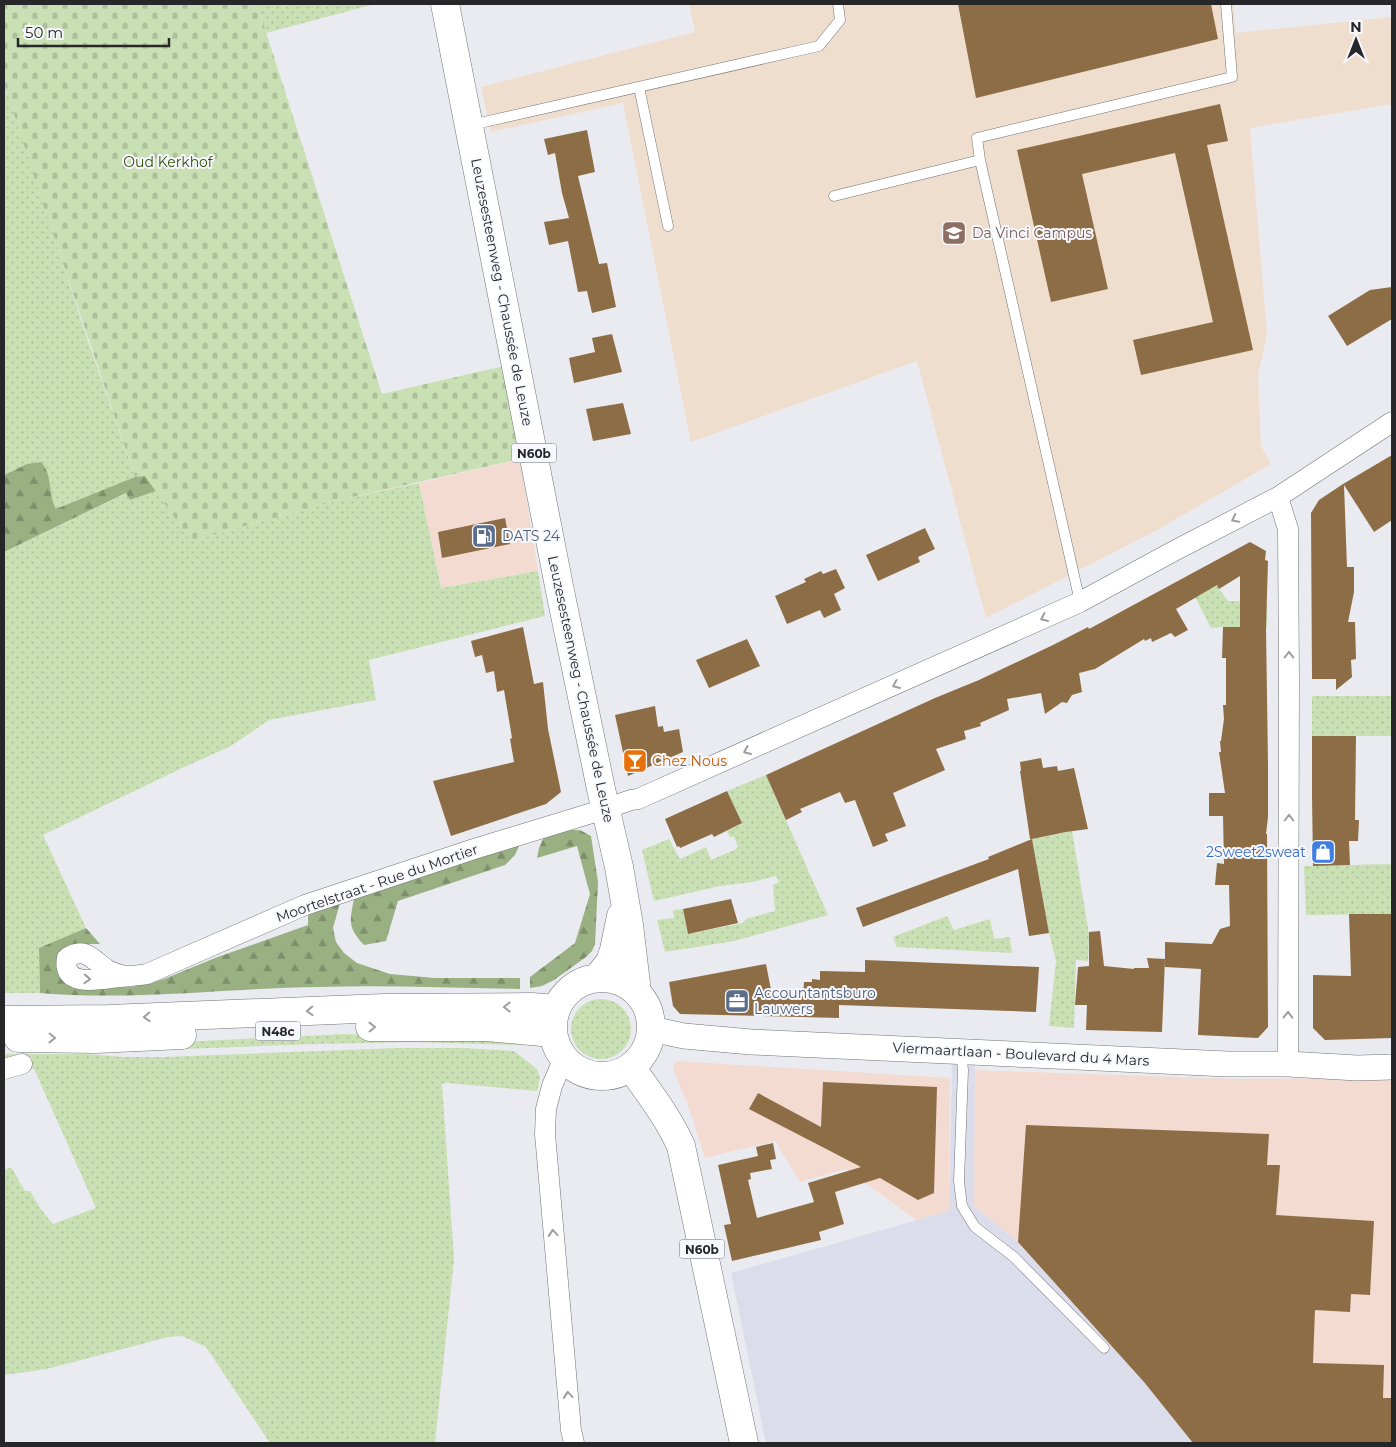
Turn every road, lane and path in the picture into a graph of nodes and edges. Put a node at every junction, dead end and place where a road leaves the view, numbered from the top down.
1 (445, 4) edge
2 (838, 4) edge
3 (1226, 4) edge
4 (639, 87) junction
5 (470, 126) junction
6 (980, 160) junction
7 (834, 196) dead end
8 (668, 226) dead end
9 (1392, 422) edge
10 (1278, 497) junction
11 (1080, 602) junction
12 (606, 809) junction
13 (624, 903) junction
14 (125, 976) dead end
15 (597, 978) junction
16 (636, 992) junction
17 (4, 1020) edge
18 (554, 1021) junction
19 (652, 1030) junction
20 (4, 1038) edge
21 (960, 1051) junction
22 (564, 1058) junction
23 (1288, 1064) junction
24 (631, 1067) junction
25 (1392, 1067) edge
26 (1104, 1348) dead end
27 (574, 1443) edge
28 (744, 1443) edge

1 - 5 main road, Leuzesesteenweg - Chaussée de Leuze / N60b
2 - 4 lane
3 - 6 lane
4 - 5 lane
4 - 8 lane
5 - 12 main road, Leuzesesteenweg - Chaussée de Leuze / N60b
6 - 7 lane
6 - 11 lane
9 - 10 street, Moortelstraat - Rue du Mortier
10 -> 11 street, Moortelstraat - Rue du Mortier
23 -> 10 street
11 -> 12 street, Moortelstraat - Rue du Mortier
12 - 13 main road, Leuzesesteenweg - Chaussée de Leuze / N60b
12 - 14 street, Moortelstraat - Rue du Mortier
13 - 15 main road, Leuzesesteenweg - Chaussée de Leuze / N60b
13 - 16 main road, Leuzesesteenweg - Chaussée de Leuze / N60b
15 - 16 main road, N60b
15 - 18 main road
16 - 19 main road, N60b
18 -> 17 main road, N48c
20 -> 18 main road, N48c
18 - 22 main road
19 - 21 street, Viermaartlaan - Boulevard du 4 Mars
19 - 24 main road
21 - 23 street, Viermaartlaan - Boulevard du 4 Mars
21 - 26 lane
22 - 24 main road
27 -> 22 street
23 - 25 street, Viermaartlaan - Boulevard du 4 Mars
24 - 28 main road, N60b

